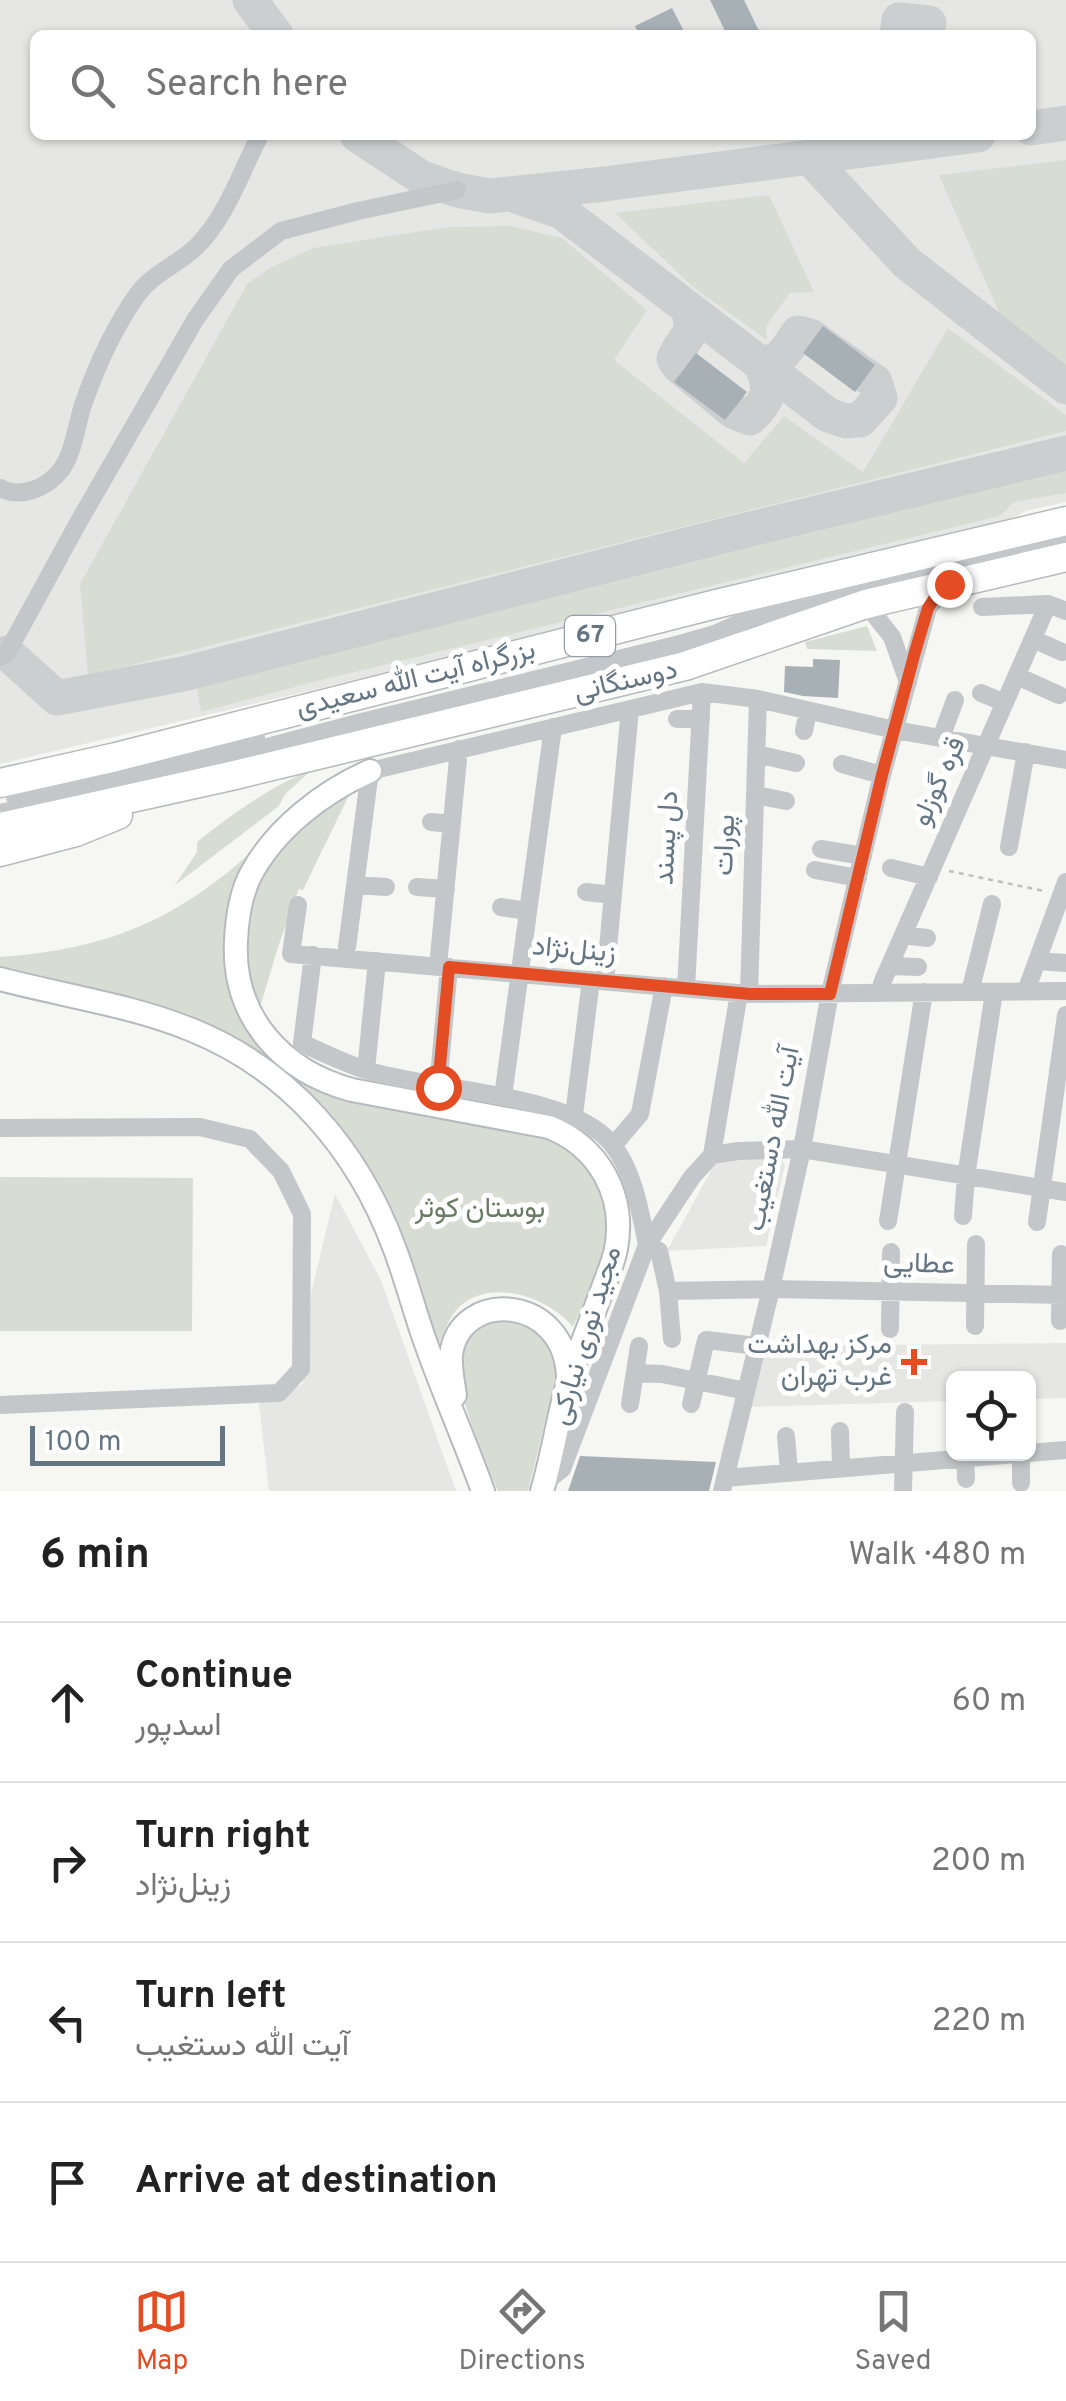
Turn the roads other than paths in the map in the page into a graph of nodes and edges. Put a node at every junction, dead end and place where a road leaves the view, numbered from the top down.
1 (257, 140) edge
2 (457, 190) dead end
3 (0, 488) edge
4 (1066, 520) edge
5 (1066, 537) edge
6 (1066, 558) edge
7 (949, 584) junction
8 (866, 604) junction
9 (982, 606) dead end
10 (1057, 608) edge
11 (1033, 639) junction
12 (1062, 652) dead end
13 (0, 657) edge
14 (1017, 676) junction
15 (908, 682) junction
16 (702, 692) junction
17 (981, 693) dead end
18 (1060, 695) dead end
19 (758, 699) junction
20 (955, 700) dead end
21 (1005, 703) junction
22 (630, 709) junction
23 (808, 711) junction
24 (676, 719) dead end
25 (702, 720) junction
26 (553, 727) junction
27 (895, 730) junction
28 (804, 731) dead end
29 (942, 738) junction
30 (986, 746) junction
31 (460, 749) junction
32 (1026, 752) junction
33 (756, 754) junction
34 (1066, 760) edge
35 (796, 762) dead end
36 (842, 764) dead end
37 (370, 771) junction
38 (882, 775) junction
39 (0, 783) edge
40 (198, 784) junction
41 (756, 795) junction
42 (0, 801) edge
43 (786, 801) dead end
44 (0, 813) edge
45 (430, 822) dead end
46 (452, 824) junction
47 (0, 827) edge
48 (1009, 848) dead end
49 (820, 849) dead end
50 (0, 852) edge
51 (863, 856) junction
52 (891, 868) dead end
53 (815, 870) dead end
54 (930, 873) junction
55 (858, 878) junction
56 (355, 885) junction
57 (417, 887) dead end
58 (386, 888) dead end
59 (1064, 888) edge
60 (446, 889) junction
61 (586, 892) dead end
62 (612, 896) junction
63 (992, 904) dead end
64 (298, 905) dead end
65 (501, 906) dead end
66 (528, 911) junction
67 (903, 935) junction
68 (927, 938) dead end
69 (347, 946) dead end
70 (313, 956) junction
71 (377, 961) junction
72 (1038, 961) junction
73 (918, 962) dead end
74 (1066, 963) edge
75 (444, 967) junction
76 (520, 974) junction
77 (0, 979) edge
78 (598, 980) junction
79 (664, 986) junction
80 (686, 988) junction
81 (1066, 991) edge
82 (924, 992) junction
83 (970, 992) junction
84 (994, 992) junction
85 (1026, 992) junction
86 (744, 993) junction
87 (830, 994) junction
88 (1066, 1016) edge
89 (366, 1070) junction
90 (438, 1087) junction
91 (503, 1098) junction
92 (574, 1115) junction
93 (0, 1128) edge
94 (613, 1146) junction
95 (802, 1149) junction
96 (712, 1155) junction
97 (896, 1163) junction
98 (966, 1177) junction
99 (1041, 1189) junction
100 (1066, 1192) edge
101 (963, 1216) dead end
102 (888, 1221) dead end
103 (1037, 1222) dead end
104 (976, 1244) dead end
105 (646, 1245) junction
106 (891, 1252) dead end
107 (1061, 1254) dead end
108 (771, 1290) junction
109 (668, 1291) junction
110 (892, 1291) junction
111 (975, 1294) junction
112 (1063, 1295) edge
113 (1060, 1321) dead end
114 (975, 1326) dead end
115 (890, 1329) dead end
116 (672, 1339) dead end
117 (639, 1346) dead end
118 (758, 1346) junction
119 (635, 1373) junction
120 (568, 1382) junction
121 (696, 1382) junction
122 (746, 1391) junction
123 (630, 1404) dead end
124 (691, 1404) dead end
125 (0, 1405) edge
126 (905, 1412) dead end
127 (840, 1432) dead end
128 (462, 1433) junction
129 (786, 1436) dead end
130 (1066, 1450) edge
131 (1036, 1452) edge
132 (946, 1457) edge
133 (966, 1461) edge
134 (1019, 1461) edge
135 (903, 1462) junction
136 (841, 1467) junction
137 (789, 1471) junction
138 (966, 1479) dead end
139 (1021, 1483) dead end
140 (724, 1485) edge
141 (544, 1488) edge
142 (483, 1491) edge
143 (903, 1491) edge

1 - 3 street
2 - 13 street
4 - 39 highway, بزرگراه آیت الله سعیدی / 67
5 - 42 street
5 - 44 street
6 - 7 highway
7 - 8 highway
7 - 15 street, آیت الله دستغیب
8 - 15 street
8 - 40 highway
9 - 10 street
10 - 11 street, قره گوزلو
11 - 12 street
11 - 14 street, قره گوزلو
14 - 18 street
14 - 21 street, قره گوزلو
15 - 27 street, آیت الله دستغیب
16 - 19 street, دوسنگانی
16 - 22 street, دوسنگانی
16 - 25 street, دل پسند
17 - 21 street
19 - 23 street, دوسنگانی
19 - 33 street, پورات
20 - 29 street
21 - 30 street, قره گوزلو
22 - 26 street, دوسنگانی
22 - 62 street
23 - 27 street, دوسنگانی
23 - 28 street
24 - 25 street
25 - 80 street, دل پسند
26 - 31 street, دوسنگانی
26 - 66 street
27 - 29 street, دوسنگانی
27 - 38 street, آیت الله دستغیب
29 - 30 street, دوسنگانی
30 - 32 street, دوسنگانی
30 - 54 street, قره گوزلو
31 - 37 street, دوسنگانی
31 - 46 street
32 - 34 street, دوسنگانی
32 - 48 street
33 - 35 street
33 - 41 street, پورات
36 - 38 street
37 - 56 street
37 - 120 main road, مجید نوری نیارکی
38 - 51 street, آیت الله دستغیب
40 - 47 highway
40 - 50 highway
41 - 43 street
41 - 86 street, پورات
45 - 46 street
46 - 60 street
49 - 51 street
51 - 55 street, آیت الله دستغیب
52 - 54 street
53 - 55 street
54 - 67 street, قره گوزلو
55 - 87 street, آیت الله دستغیب
56 - 58 street
56 - 69 street
57 - 60 street
59 - 72 street
60 - 75 street
61 - 62 street
62 - 78 street
63 - 83 street
64 - 70 street
65 - 66 street
66 - 76 street
67 - 68 street
67 - 73 street, قره گوزلو
70 - 71 street, زینل‌نژاد
70 - 89 street
71 - 75 street, زینل‌نژاد
71 - 89 street
72 - 74 street
72 - 85 street
75 - 76 street, زینل‌نژاد
75 - 90 street
76 - 78 street, زینل‌نژاد
76 - 91 street
77 - 128 main road
78 - 79 street, زینل‌نژاد
78 - 92 street
79 - 80 street, زینل‌نژاد
79 - 94 street
80 - 86 street, زینل‌نژاد
81 - 85 street, زینل‌نژاد
82 - 83 street, زینل‌نژاد
82 - 87 street, زینل‌نژاد
82 - 97 street
83 - 84 street, زینل‌نژاد
84 - 85 street, زینل‌نژاد
84 - 98 street
86 - 87 street, زینل‌نژاد
86 - 96 street, پورات
87 - 95 street, آیت الله دستغیب
88 - 99 street
89 - 90 street
90 - 91 street
91 - 92 street
92 - 94 street
93 - 125 street
94 - 105 street
95 - 96 street
95 - 97 street
95 - 108 street, آیت الله دستغیب
96 - 105 street
97 - 98 street
97 - 102 street
98 - 99 street
98 - 101 street
99 - 100 street
99 - 103 street
104 - 111 street
105 - 109 street
105 - 141 street
106 - 110 street
107 - 112 street
108 - 109 street, عطایی
108 - 110 street, عطایی
108 - 118 street, آیت الله دستغیب
109 - 116 street
110 - 111 street, عطایی
110 - 115 street
111 - 112 street, عطایی
111 - 114 street
112 - 113 street
117 - 119 street
118 - 121 street
118 - 122 street, آیت الله دستغیب
119 - 121 street
119 - 123 street
120 - 128 main road
120 - 141 main road, مجید نوری نیارکی
121 - 122 street
121 - 124 street
122 - 140 street, آیت الله دستغیب
126 - 135 street
127 - 136 street
128 - 142 main road
129 - 137 street
130 - 131 street
132 - 135 street
133 - 138 street
134 - 139 street
135 - 136 street
135 - 143 street
136 - 137 street
137 - 140 street

